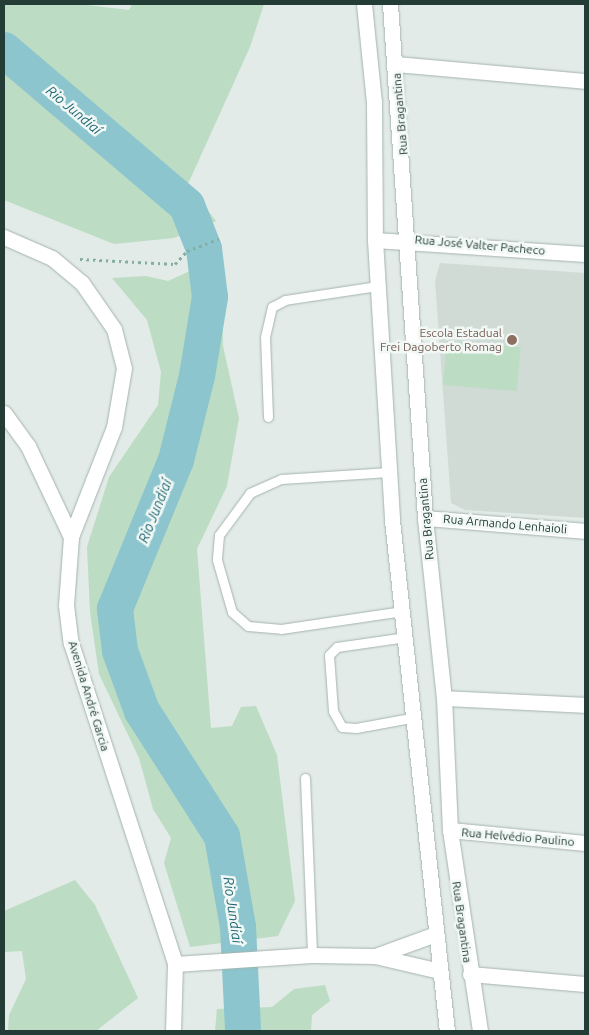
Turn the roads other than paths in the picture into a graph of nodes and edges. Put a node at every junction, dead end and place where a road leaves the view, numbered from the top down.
1 (364, 4) edge
2 (390, 4) edge
3 (396, 64) junction
4 (585, 81) edge
5 (4, 237) edge
6 (376, 240) junction
7 (408, 240) junction
8 (585, 254) edge
9 (378, 286) junction
10 (4, 413) edge
11 (268, 417) dead end
12 (389, 472) junction
13 (425, 518) junction
14 (585, 531) edge
15 (71, 537) junction
16 (403, 611) junction
17 (406, 637) junction
18 (444, 698) junction
19 (585, 705) edge
20 (416, 717) junction
21 (305, 778) dead end
22 (450, 830) junction
23 (585, 843) edge
24 (433, 935) junction
25 (312, 954) junction
26 (374, 956) junction
27 (175, 964) junction
28 (440, 971) junction
29 (470, 974) junction
30 (585, 984) edge
31 (173, 1031) edge
32 (447, 1031) edge
33 (480, 1031) edge

1 - 6 street, Rua Bragantina
2 - 3 street, Rua Bragantina
3 - 4 street
3 - 7 street, Rua Bragantina
5 - 15 street, Avenida André Garcia
6 - 7 street, Rua José Valter Pacheco
6 - 9 street, Rua Bragantina
7 - 8 street, Rua José Valter Pacheco
7 - 13 street, Rua Bragantina
9 - 11 lane
9 - 12 street, Rua Bragantina
10 - 15 street
12 - 16 street, Rua Bragantina
12 - 16 lane
13 - 14 street, Rua Armando Lenhaioli
13 - 18 street, Rua Bragantina
15 - 27 street, Avenida André Garcia
16 - 17 street, Rua Bragantina
17 - 20 street, Rua Bragantina
17 - 20 lane
18 - 19 street
18 - 22 street, Rua Bragantina
20 - 24 street, Rua Bragantina
21 - 25 lane
22 - 23 street, Rua Helvédio Paulino
22 - 29 street, Rua Bragantina
24 - 26 street
24 - 28 street, Rua Bragantina
25 - 26 street
25 - 27 street
26 - 28 street
27 - 31 street, Avenida André Garcia
28 - 32 street, Rua Bragantina
29 - 30 street
29 - 33 street, Rua Bragantina

